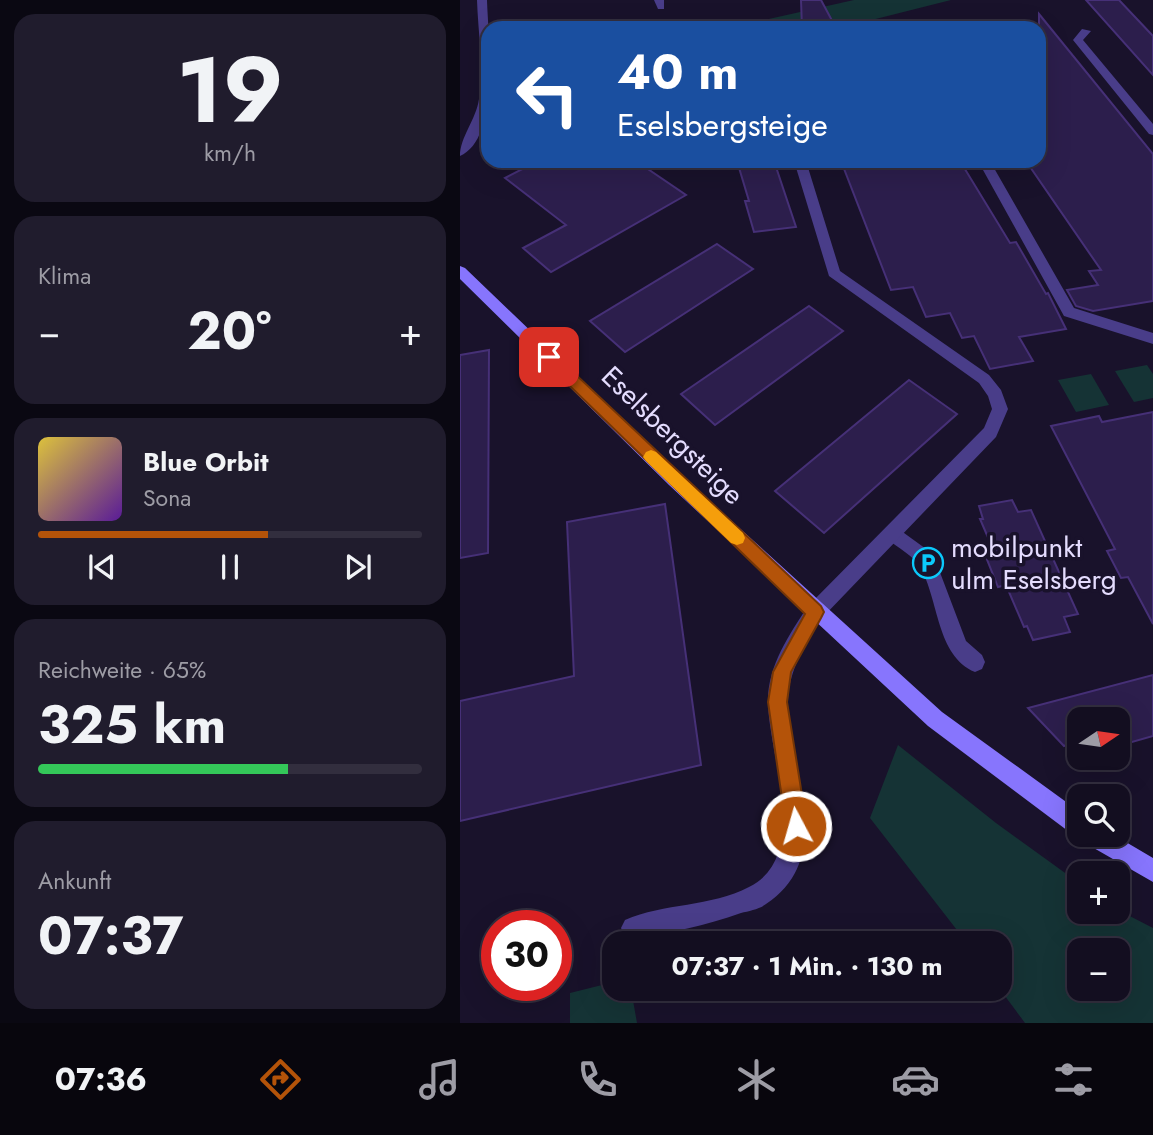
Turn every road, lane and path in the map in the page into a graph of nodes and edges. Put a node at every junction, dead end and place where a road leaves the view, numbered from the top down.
1 (482, 0) edge
2 (483, 21) edge
3 (1086, 31) dead end
4 (481, 112) edge
5 (1153, 132) edge
6 (460, 152) edge
7 (802, 168) edge
8 (988, 168) edge
9 (460, 271) edge
10 (1153, 339) edge
11 (893, 533) junction
12 (815, 612) junction
13 (975, 662) dead end
14 (1067, 815) edge
15 (1114, 847) edge
16 (1153, 871) edge
17 (633, 928) dead end

1 - 2 street
3 - 5 street
4 - 6 street
7 - 11 street
8 - 10 street
9 - 12 street, Eselsbergsteige
11 - 12 street
11 - 13 street
12 - 14 street, Eselsbergsteige
12 - 17 street
15 - 16 street

